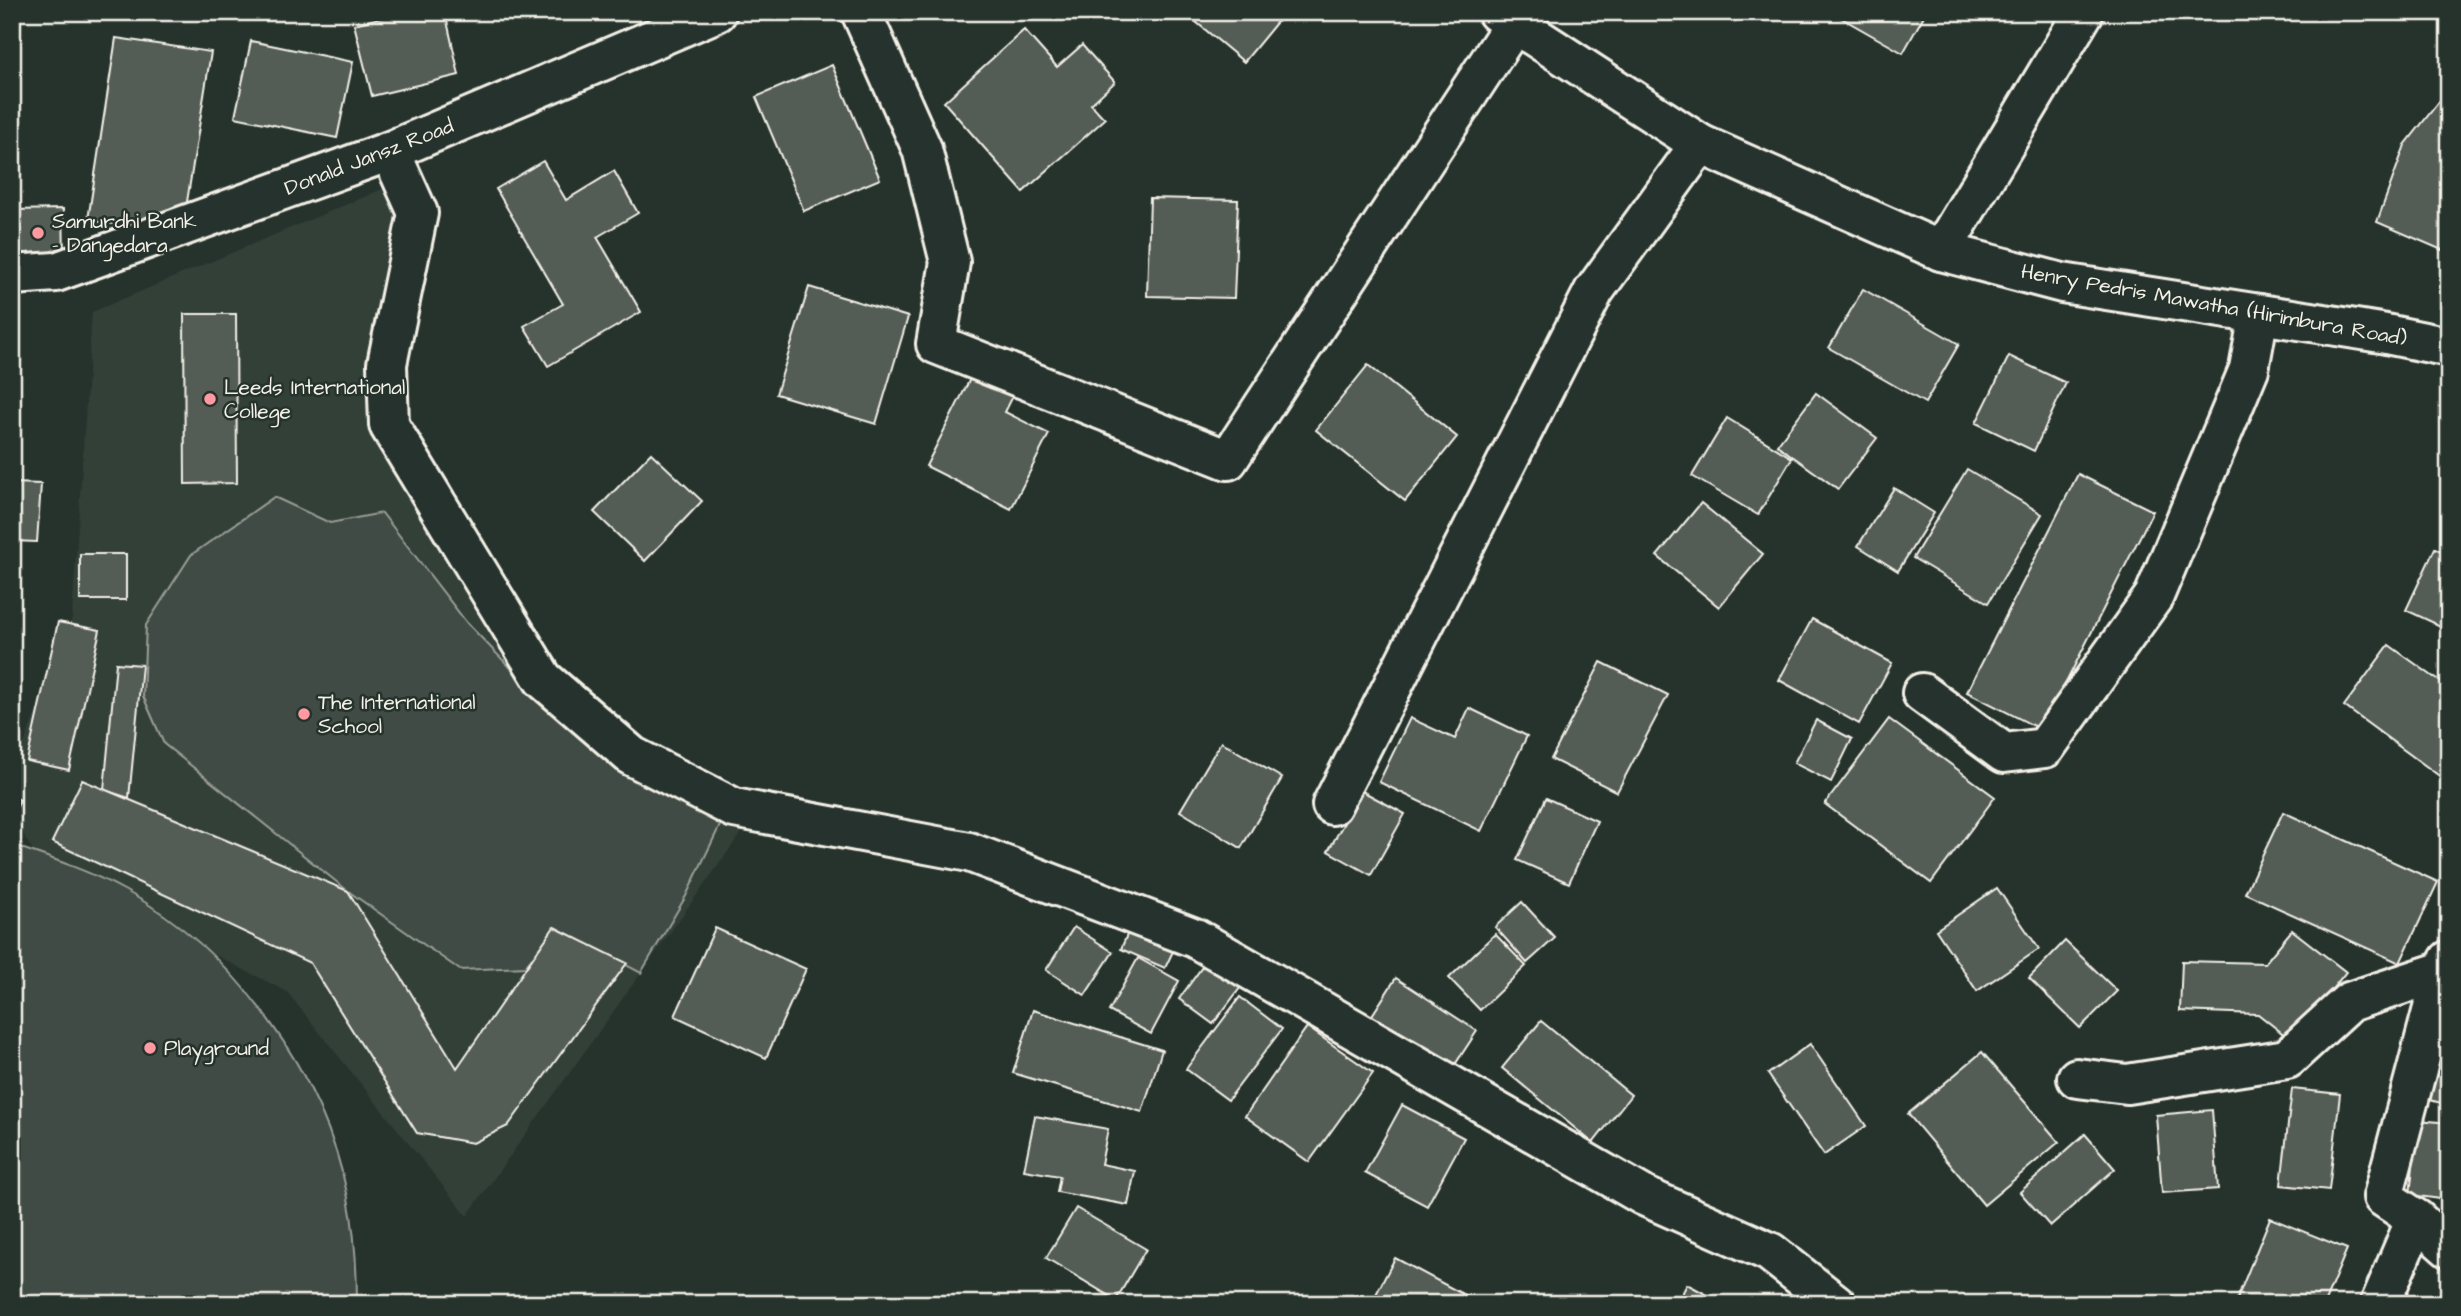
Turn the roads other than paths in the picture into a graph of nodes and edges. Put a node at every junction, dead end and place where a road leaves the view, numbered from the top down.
1 (718, 12) edge
2 (861, 12) edge
3 (2084, 12) edge
4 (1505, 18) edge
5 (1700, 144) junction
6 (390, 151) junction
7 (1941, 251) junction
8 (12, 275) edge
9 (2259, 314) junction
10 (2449, 347) edge
11 (1922, 693) dead end
12 (1332, 805) dead end
13 (2446, 965) edge
14 (2077, 1078) dead end
15 (2416, 1219) junction
16 (2449, 1248) edge
17 (1836, 1304) edge
18 (2380, 1304) edge

1 - 6 street, Donald Jansz Road
2 - 4 street
3 - 7 street
4 - 5 street, Henry Pedris Mawatha (Hirimbura Road)
5 - 7 street, Henry Pedris Mawatha (Hirimbura Road)
5 - 12 street
6 - 8 street, Donald Jansz Road
6 - 17 street
7 - 9 street, Henry Pedris Mawatha (Hirimbura Road)
9 - 10 street, Henry Pedris Mawatha (Hirimbura Road)
9 - 11 street
13 - 14 street
13 - 15 street
15 - 16 street
15 - 18 street

